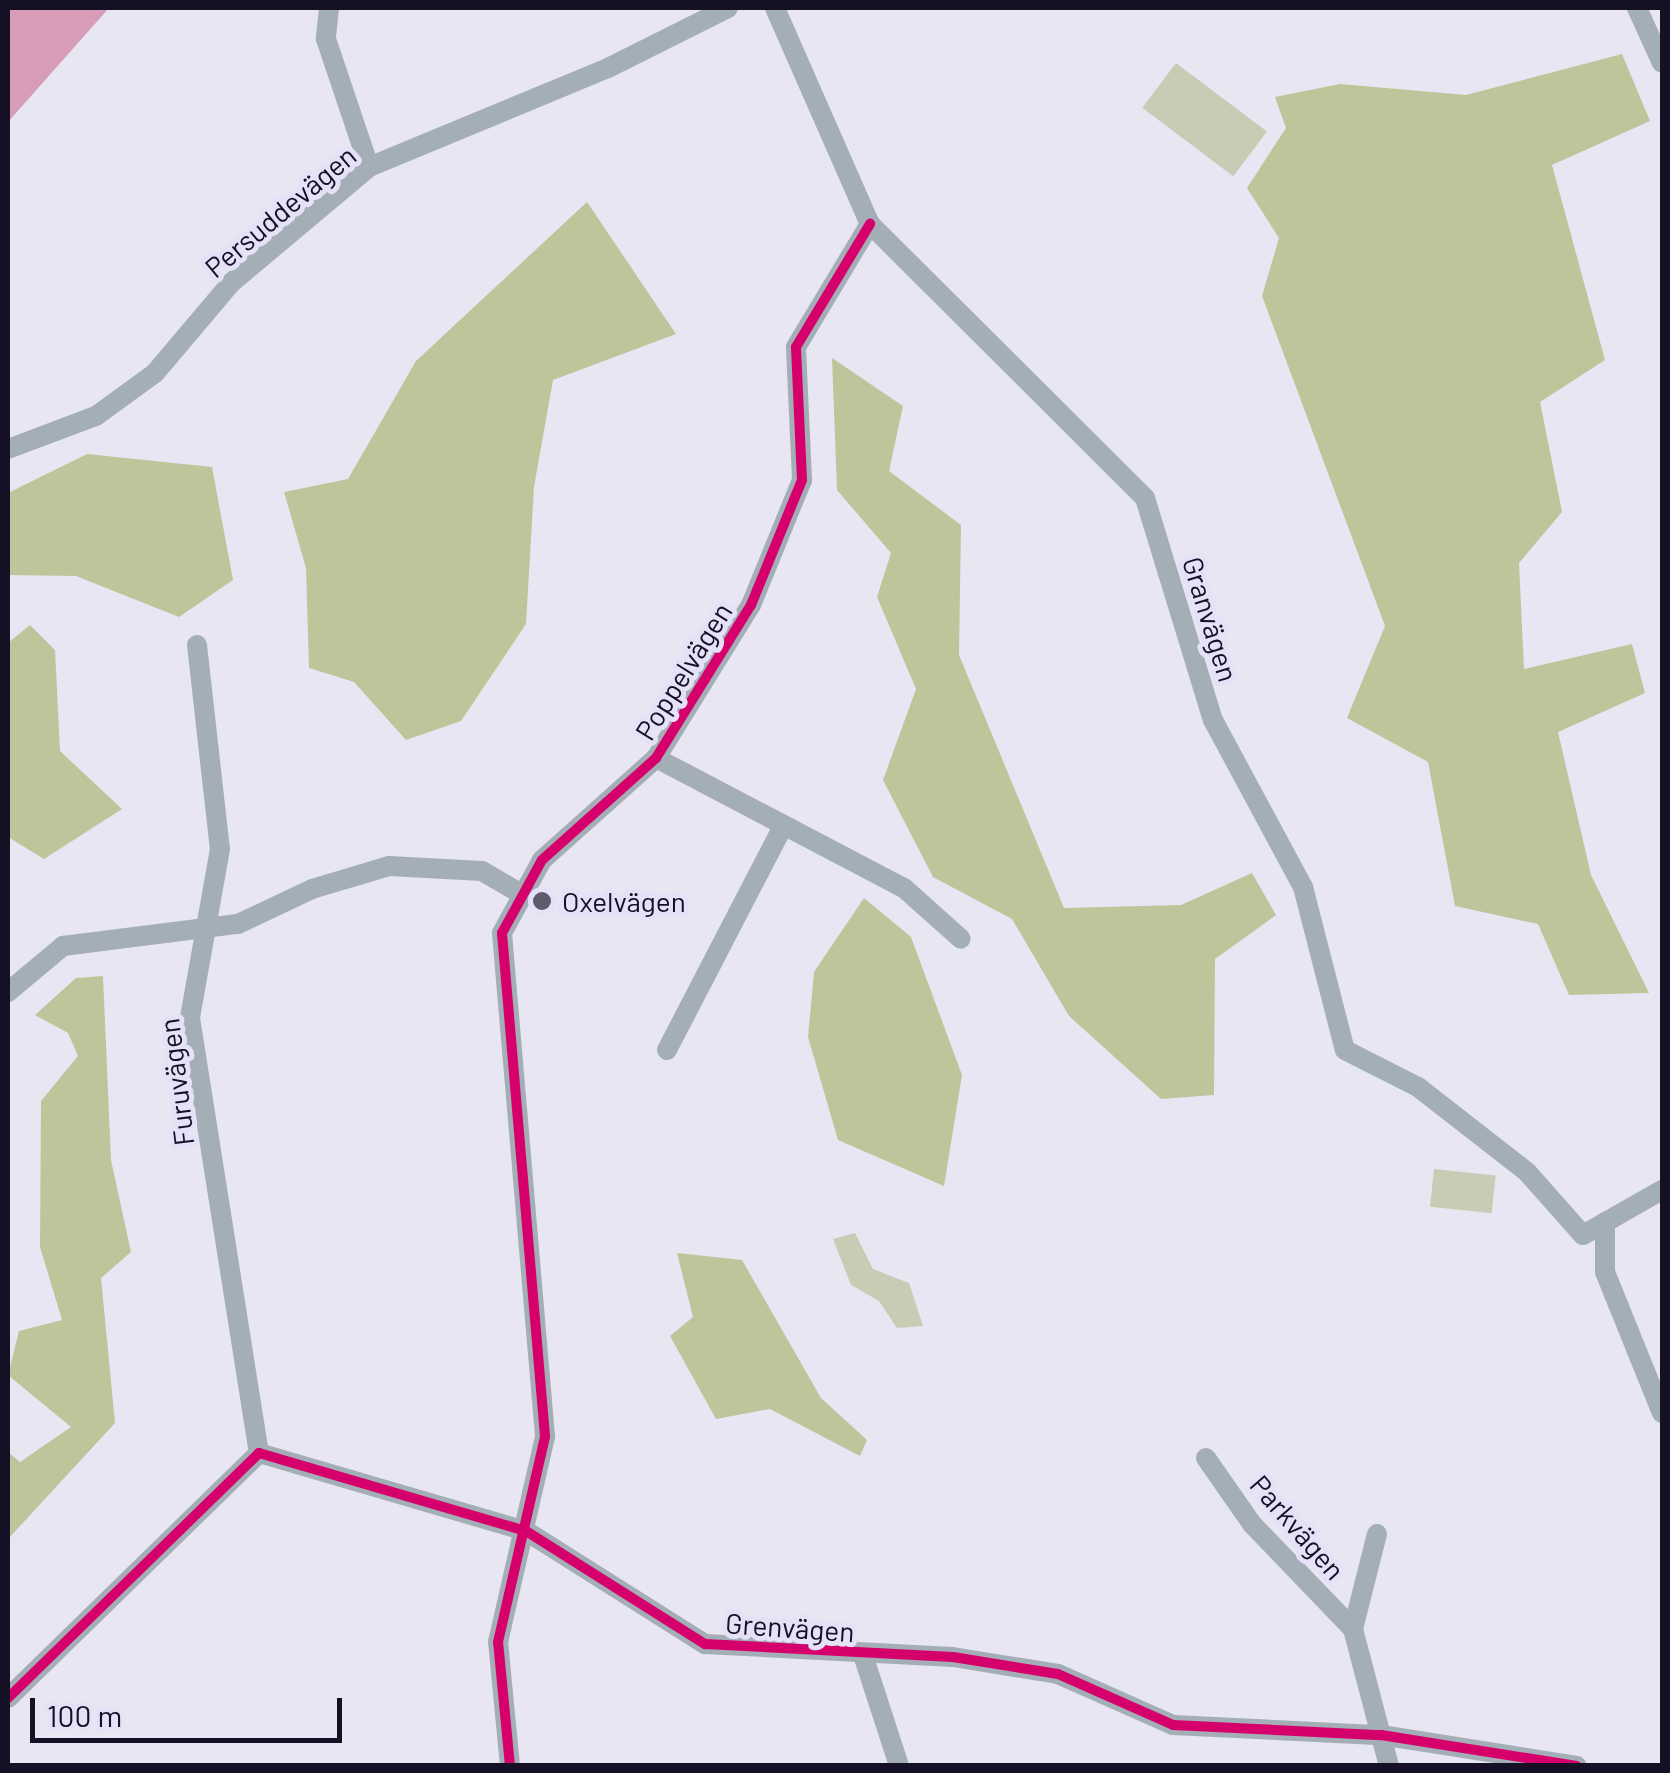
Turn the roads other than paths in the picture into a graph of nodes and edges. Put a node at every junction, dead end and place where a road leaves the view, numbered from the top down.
1 (329, 8) edge
2 (728, 8) edge
3 (775, 8) edge
4 (1637, 8) edge
5 (1662, 63) edge
6 (368, 167) junction
7 (870, 224) junction
8 (8, 450) edge
9 (198, 645) dead end
10 (656, 758) junction
11 (782, 828) junction
12 (523, 895) junction
13 (212, 927) junction
14 (961, 940) dead end
15 (8, 992) edge
16 (667, 1050) dead end
17 (1662, 1190) edge
18 (1605, 1222) junction
19 (1662, 1413) edge
20 (259, 1453) junction
21 (1206, 1458) dead end
22 (526, 1531) junction
23 (1377, 1534) dead end
24 (1352, 1629) junction
25 (863, 1655) junction
26 (8, 1698) edge
27 (1382, 1735) junction
28 (510, 1766) edge
29 (898, 1766) edge
30 (1389, 1766) edge
31 (1577, 1766) edge

1 - 6 street
2 - 6 street, Persuddevägen
3 - 7 street, Granvägen
4 - 5 street
6 - 8 street, Persuddevägen
7 - 10 street, Poppelvägen
7 - 18 street, Granvägen
9 - 13 street, Furuvägen
10 - 11 street
10 - 12 street, Poppelvägen
11 - 14 street
11 - 16 street
12 - 13 street
12 - 22 street, Poppelvägen
13 - 15 street
13 - 20 street, Furuvägen
17 - 18 street
18 - 19 street
20 - 22 street, Grenvägen
20 - 26 street
21 - 24 street, Parkvägen
22 - 25 street, Grenvägen
22 - 28 street, Poppelvägen
23 - 24 street, Parkvägen
24 - 27 street, Parkvägen
25 - 27 street, Grenvägen
25 - 29 street
27 - 30 street, Parkvägen
27 - 31 street, Grenvägen

